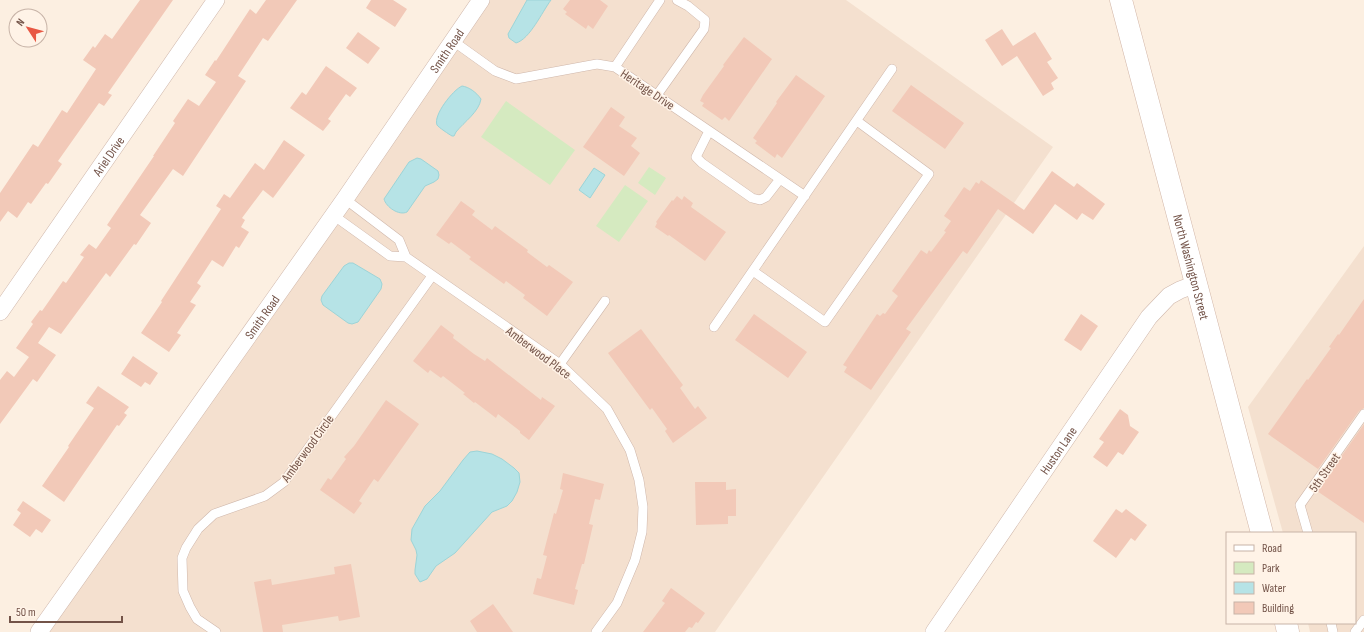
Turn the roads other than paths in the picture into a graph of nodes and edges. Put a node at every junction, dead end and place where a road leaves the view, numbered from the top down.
1 (216, 0) edge
2 (481, 0) edge
3 (660, 0) edge
4 (677, 0) edge
5 (1121, 0) edge
6 (453, 41) junction
7 (615, 66) junction
8 (892, 69) dead end
9 (657, 95) junction
10 (857, 121) junction
11 (709, 131) junction
12 (780, 179) junction
13 (804, 196) junction
14 (344, 199) junction
15 (333, 215) junction
16 (406, 257) junction
17 (753, 271) junction
18 (432, 276) junction
19 (1196, 284) junction
20 (605, 301) dead end
21 (0, 312) edge
22 (714, 327) dead end
23 (560, 364) junction
24 (1364, 414) edge
25 (1262, 532) edge
26 (1308, 532) edge
27 (1364, 620) edge
28 (39, 632) edge
29 (216, 632) edge
30 (596, 632) edge
31 (934, 632) edge
32 (1355, 632) edge

1 - 21 street, Ariel Drive
2 - 6 street, Smith Road
3 - 7 lane
4 - 9 lane
5 - 19 main road, North Washington Street
6 - 7 lane, Heritage Drive
6 - 14 street, Smith Road
7 - 9 lane, Heritage Drive
8 - 10 lane
9 - 11 lane, Heritage Drive
10 - 13 lane
10 - 17 lane
11 - 12 lane, Heritage Drive
11 - 12 lane
12 - 13 lane, Heritage Drive
13 - 17 lane
14 - 15 street, Smith Road
14 - 16 lane, Amberwood Place
15 - 16 lane, Amberwood Place
15 - 28 street, Smith Road
16 - 18 lane, Amberwood Place
17 - 22 lane
18 - 23 lane, Amberwood Place
18 - 29 lane, Amberwood Circle
19 - 25 main road, North Washington Street
19 - 31 street, Huston Lane
20 - 23 lane
23 - 30 lane, Amberwood Place
24 - 26 lane, 5th Street
27 - 32 lane

